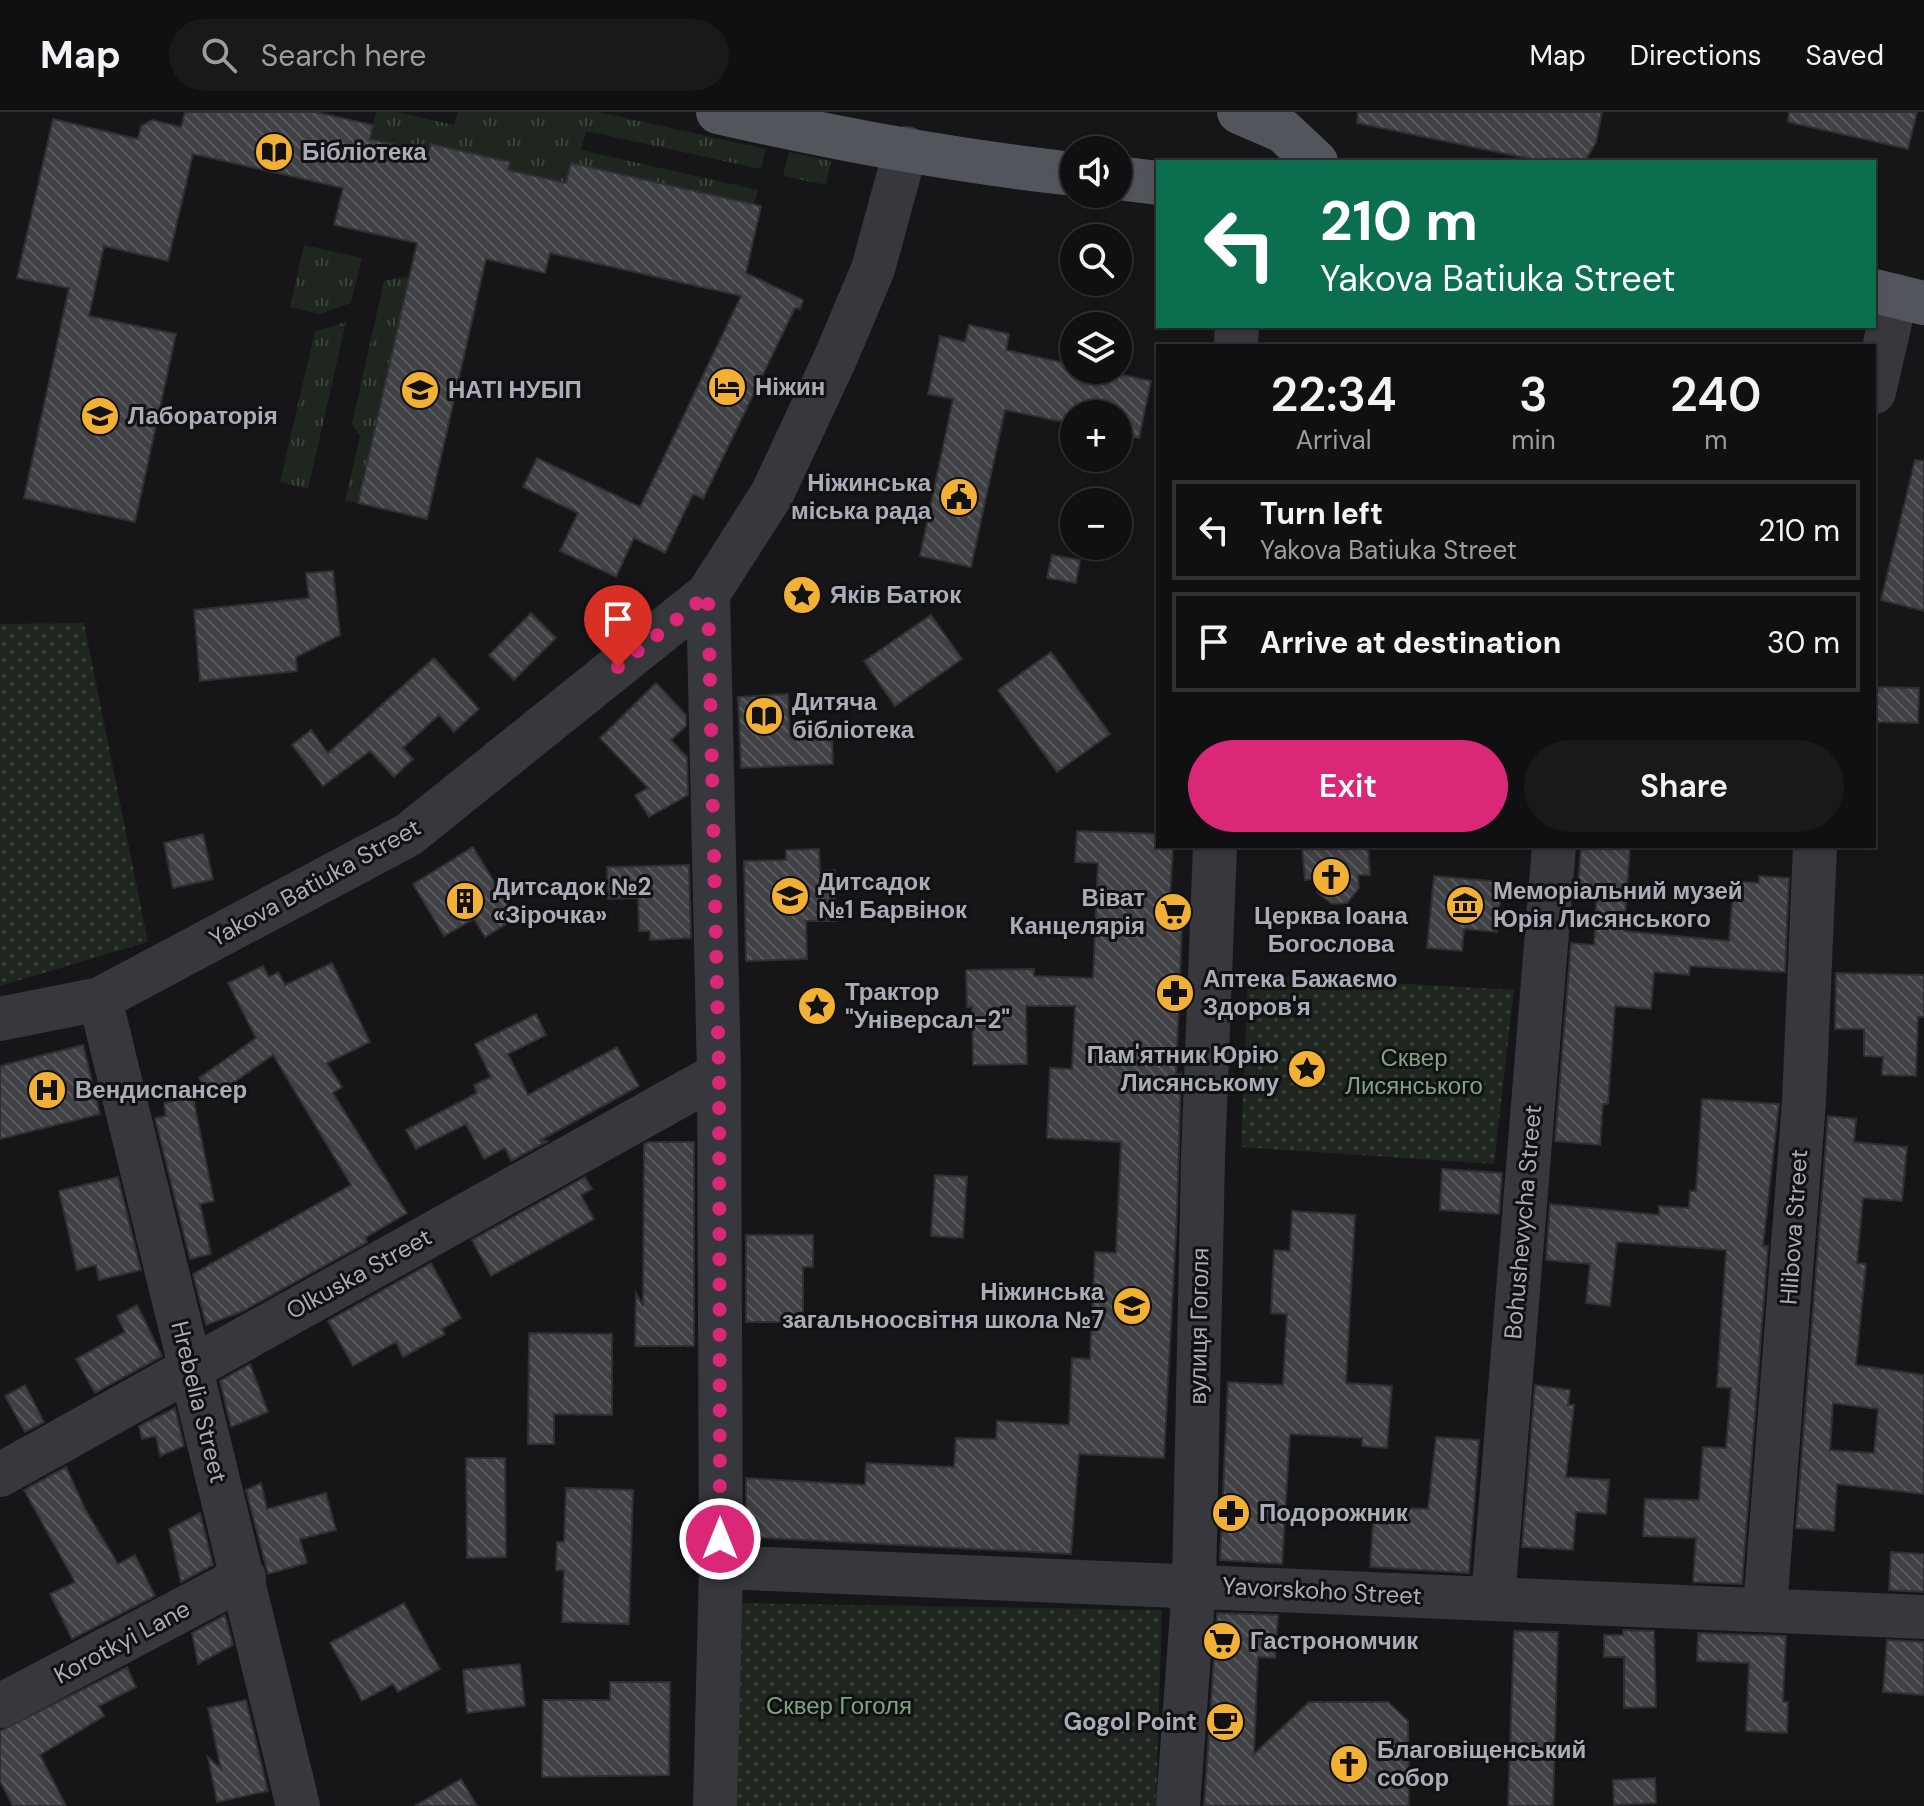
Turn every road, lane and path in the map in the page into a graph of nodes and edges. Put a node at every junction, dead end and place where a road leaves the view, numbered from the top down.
1 (718, 112) edge
2 (1239, 112) edge
3 (911, 130) edge
4 (1283, 135) edge
5 (1314, 160) edge
6 (1060, 170) edge
7 (1132, 180) edge
8 (1156, 183) edge
9 (1898, 297) edge
10 (1876, 384) edge
11 (708, 594) junction
12 (1215, 848) edge
13 (1554, 848) edge
14 (1815, 848) edge
15 (100, 999) junction
16 (0, 1019) edge
17 (719, 1074) junction
18 (190, 1368) junction
19 (0, 1475) edge
20 (721, 1567) junction
21 (244, 1577) junction
22 (1194, 1585) junction
23 (1493, 1599) junction
24 (1765, 1608) junction
25 (1924, 1617) edge
26 (0, 1706) edge
27 (298, 1806) edge
28 (715, 1806) edge
29 (1178, 1806) edge

1 - 3 main road
2 - 4 main road
3 - 6 main road
3 - 11 street, Yakova Batiuka Street
4 - 5 main road
7 - 8 main road
9 - 10 street
11 - 15 street, Yakova Batiuka Street
11 - 17 street
12 - 22 street, вулиця Гоголя
13 - 23 street, Bohushevycha Street
14 - 24 street, Hlibova Street
15 - 16 street, Yakova Batiuka Street
15 - 18 street, Hrebelia Street
17 - 18 street, Olkuska Street
17 - 20 street
18 - 19 street, Olkuska Street
18 - 21 street, Hrebelia Street
20 - 22 street, Yavorskoho Street
20 - 28 street
21 - 26 street, Korotkyi Lane
21 - 27 street, Hrebelia Street
22 - 23 street, Yavorskoho Street
22 - 29 street, вулиця Гоголя
23 - 24 street, Yavorskoho Street
24 - 25 street, Yavorskoho Street

